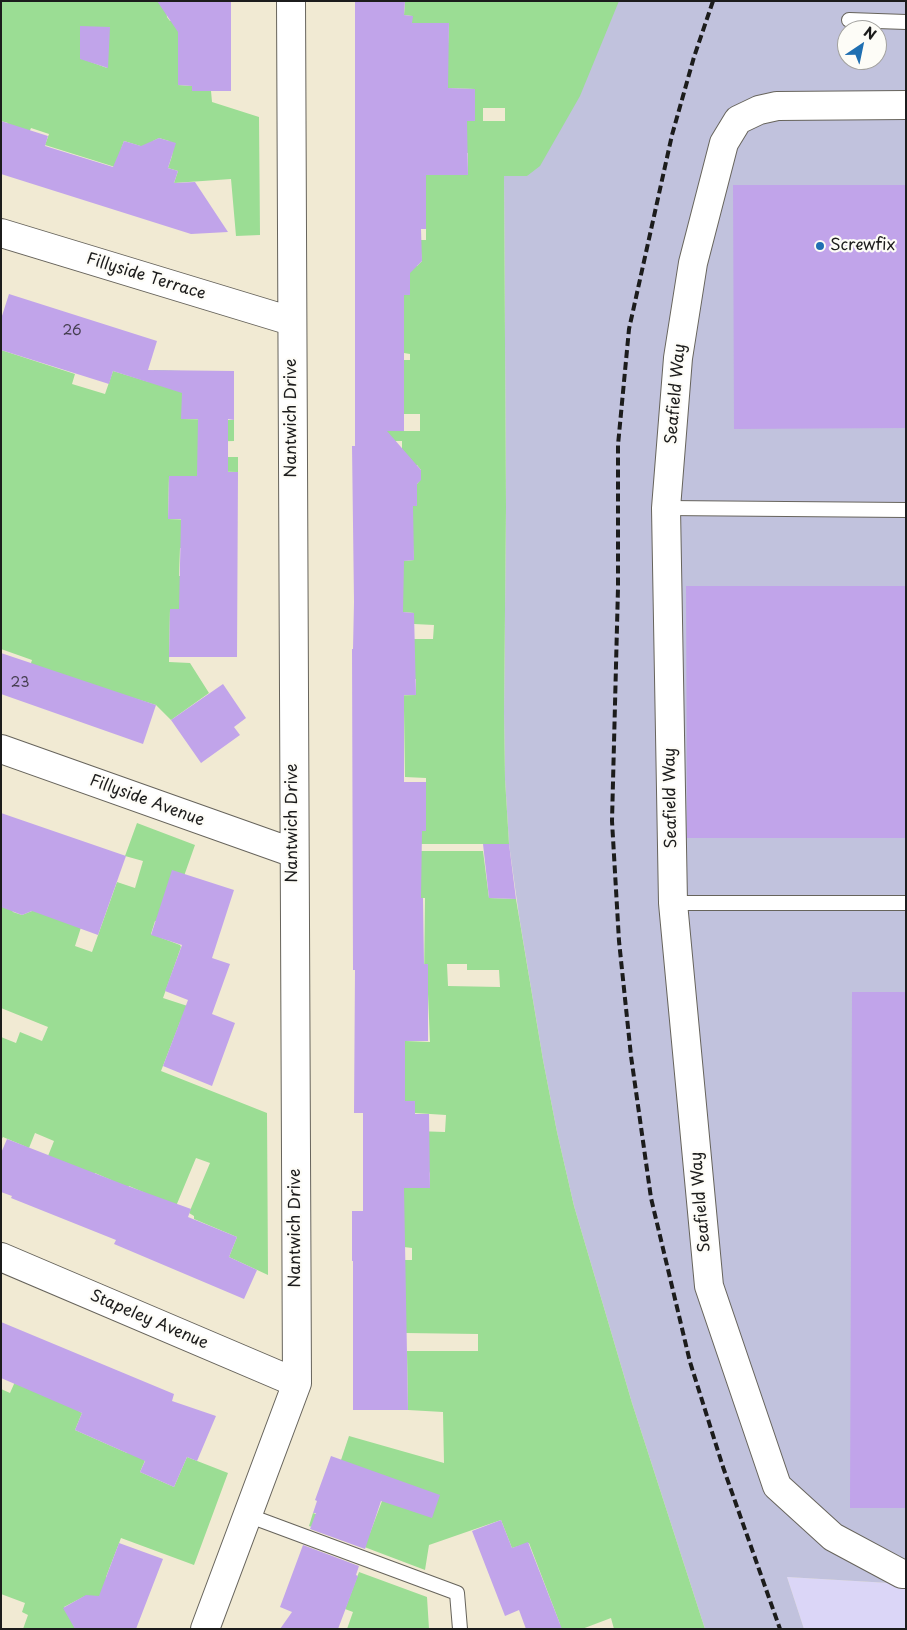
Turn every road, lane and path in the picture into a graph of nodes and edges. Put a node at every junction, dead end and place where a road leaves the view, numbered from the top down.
1 (291, 1) edge
2 (887, 21) edge
3 (906, 22) edge
4 (906, 105) edge
5 (1, 233) edge
6 (291, 321) junction
7 (666, 508) junction
8 (906, 510) edge
9 (1, 749) edge
10 (294, 853) junction
11 (673, 903) junction
12 (906, 903) edge
13 (1, 1257) edge
14 (297, 1382) junction
15 (247, 1515) junction
16 (906, 1574) edge
17 (205, 1629) edge
18 (460, 1629) edge

1 - 6 street, Nantwich Drive
2 - 3 lane
4 - 7 street, Seafield Way
5 - 6 street, Fillyside Terrace
6 - 10 street, Nantwich Drive
7 - 8 lane
7 - 11 street, Seafield Way
9 - 10 street, Fillyside Avenue
10 - 14 street, Nantwich Drive
11 - 12 lane
11 - 16 street, Seafield Way
13 - 14 street, Stapeley Avenue
14 - 15 street, Nantwich Drive
15 - 17 street, Nantwich Drive
15 - 18 lane

